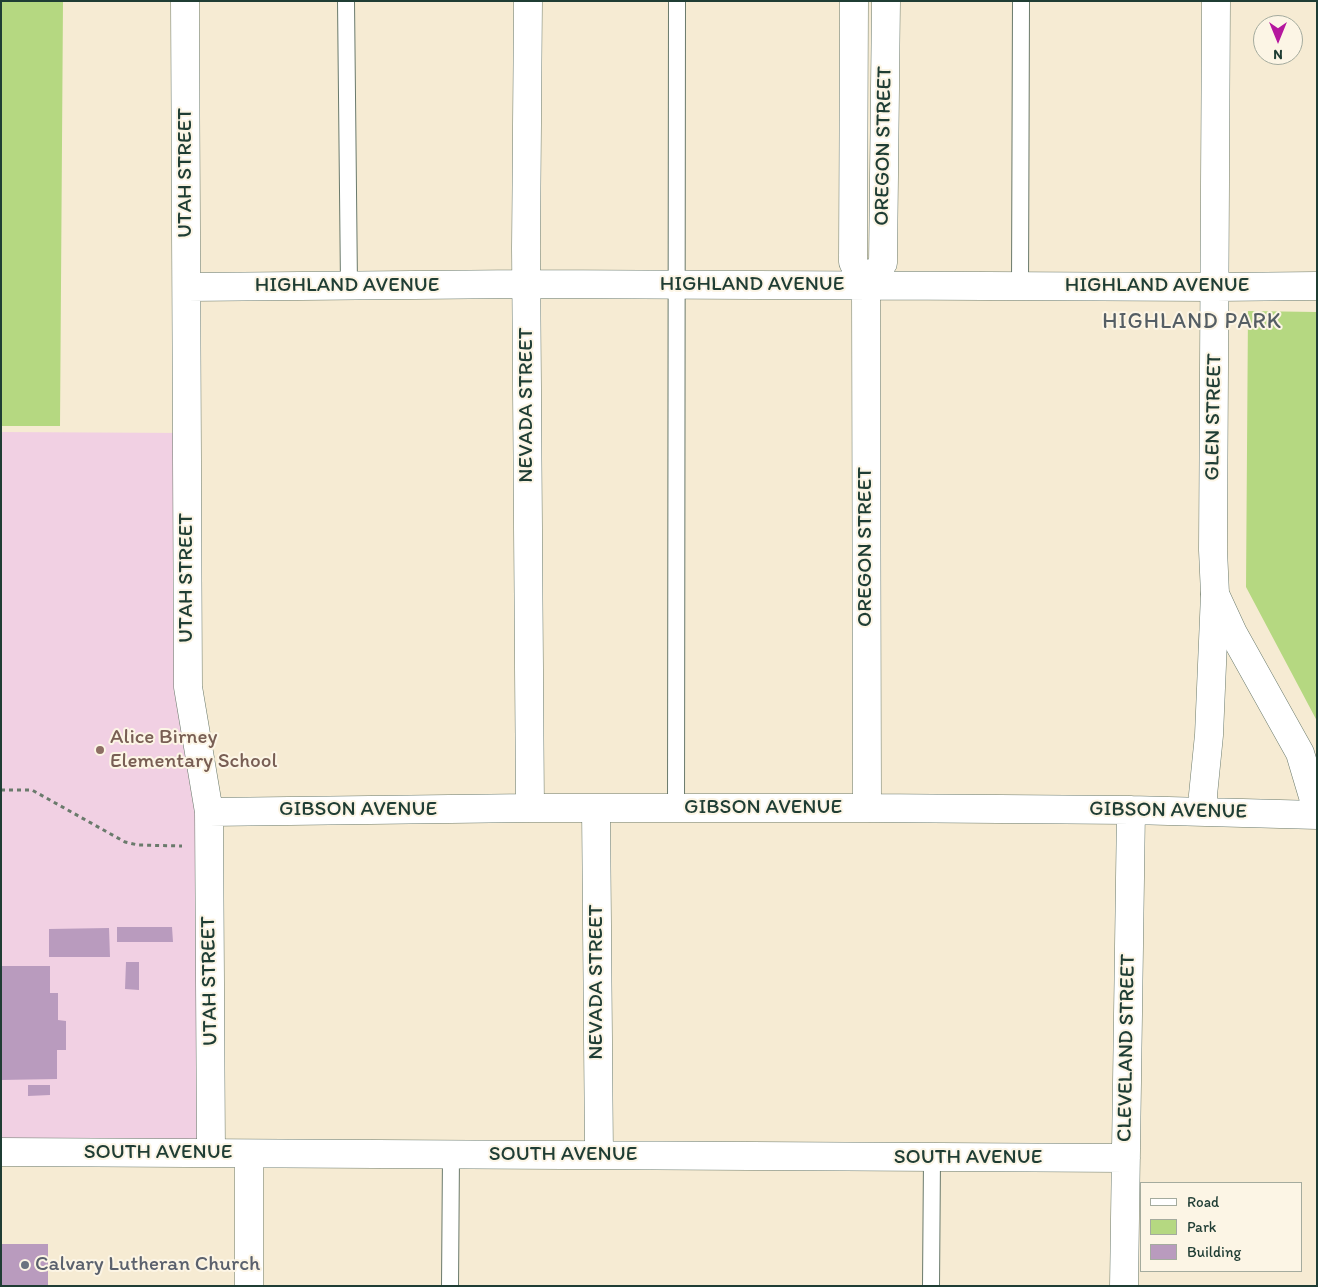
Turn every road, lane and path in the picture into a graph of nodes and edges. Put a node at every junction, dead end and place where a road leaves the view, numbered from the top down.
1 (185, 1) edge
2 (346, 1) edge
3 (528, 1) edge
4 (677, 1) edge
5 (854, 1) edge
6 (886, 1) edge
7 (1021, 1) edge
8 (1216, 1) edge
9 (526, 284) junction
10 (677, 284) junction
11 (1020, 285) junction
12 (187, 286) junction
13 (350, 286) junction
14 (866, 286) junction
15 (1215, 286) junction
16 (1317, 286) edge
17 (1215, 594) junction
18 (1, 790) edge
19 (530, 808) junction
20 (676, 808) junction
21 (867, 808) junction
22 (596, 809) junction
23 (1131, 810) junction
24 (1317, 810) edge
25 (1204, 811) junction
26 (209, 812) junction
27 (1317, 814) edge
28 (183, 846) dead end
29 (1, 1152) edge
30 (211, 1153) junction
31 (249, 1154) junction
32 (451, 1154) junction
33 (599, 1155) junction
34 (932, 1158) junction
35 (1126, 1158) junction
36 (249, 1286) edge
37 (450, 1286) edge
38 (931, 1286) edge
39 (1124, 1286) edge

1 - 12 street, UTAH STREET
2 - 13 lane
3 - 9 street, NEVADA STREET
4 - 10 lane
5 - 14 street, OREGON STREET
6 - 14 street, OREGON STREET
7 - 11 lane
8 - 15 street, GLEN STREET
9 - 10 street, HIGHLAND AVENUE
9 - 13 street, HIGHLAND AVENUE
9 - 19 street, NEVADA STREET
10 - 14 street, HIGHLAND AVENUE
10 - 20 lane
11 - 14 street, HIGHLAND AVENUE
11 - 15 street, HIGHLAND AVENUE
12 - 13 street, HIGHLAND AVENUE
12 - 26 street, UTAH STREET
14 - 21 street, OREGON STREET
15 - 16 street, HIGHLAND AVENUE
15 - 17 street, GLEN STREET
17 - 24 street, GLEN STREET
17 - 25 street
18 - 28 path
19 - 22 street, GIBSON AVENUE
19 - 26 street, GIBSON AVENUE
20 - 21 street, GIBSON AVENUE
20 - 22 street, GIBSON AVENUE
21 - 23 street, GIBSON AVENUE
22 - 33 street, NEVADA STREET
23 - 25 street, GIBSON AVENUE
23 - 35 street, CLEVELAND STREET
25 - 27 street, GIBSON AVENUE
26 - 30 street, UTAH STREET
29 - 30 street, SOUTH AVENUE
30 - 31 street, SOUTH AVENUE
31 - 32 street, SOUTH AVENUE
31 - 36 street
32 - 33 street, SOUTH AVENUE
32 - 37 lane
33 - 34 street, SOUTH AVENUE
34 - 35 street, SOUTH AVENUE
34 - 38 lane
35 - 39 street, CLEVELAND STREET

